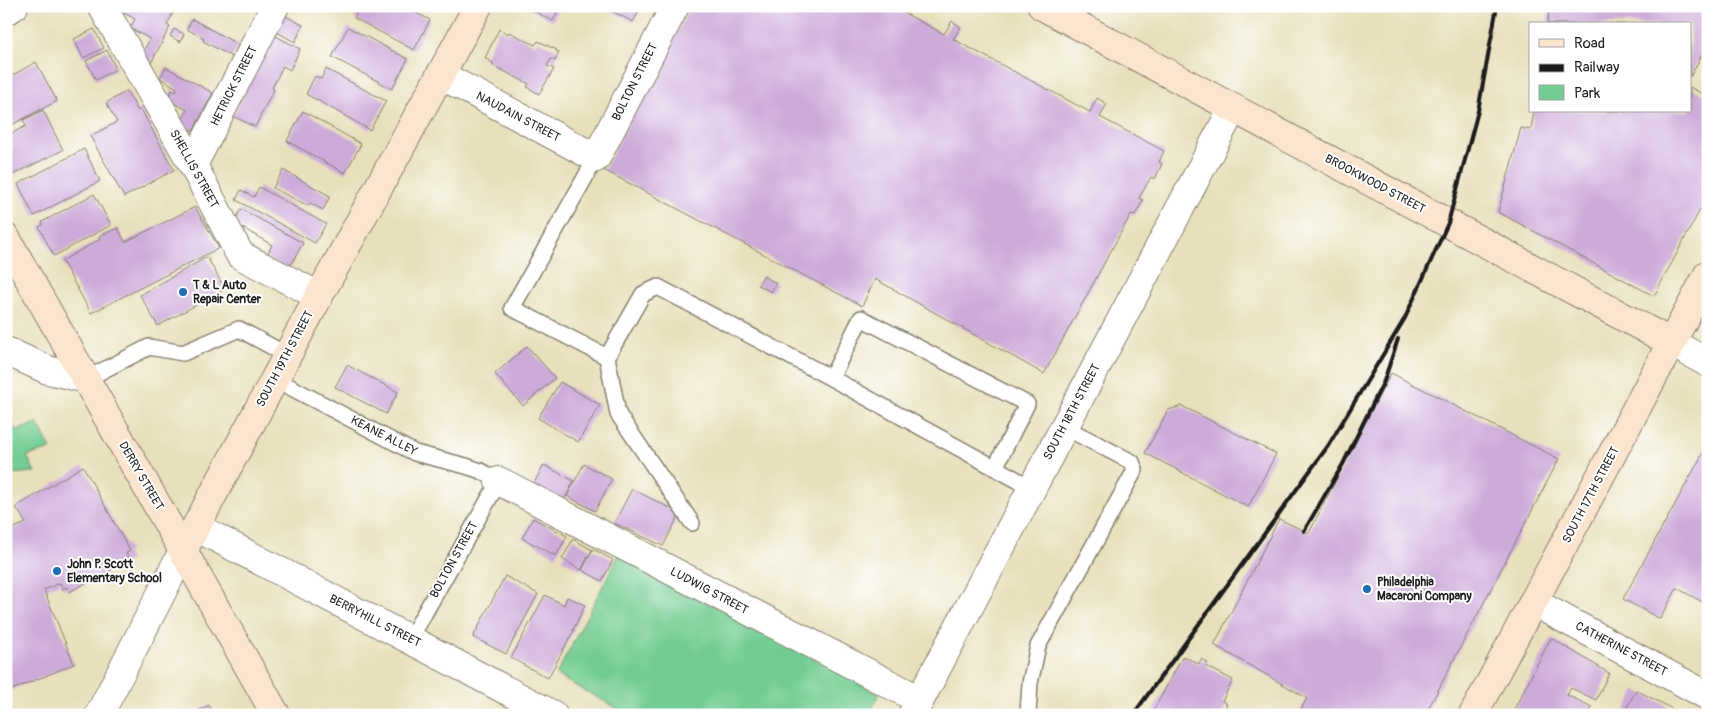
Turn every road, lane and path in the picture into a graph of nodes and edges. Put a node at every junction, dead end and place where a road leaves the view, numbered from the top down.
1 (14, 6) edge
2 (102, 6) edge
3 (275, 6) edge
4 (478, 6) edge
5 (674, 6) edge
6 (1042, 6) edge
7 (6, 10) edge
8 (441, 76) junction
9 (1233, 108) junction
10 (596, 158) junction
11 (193, 165) junction
12 (9, 248) edge
13 (1708, 274) edge
14 (319, 296) junction
15 (1672, 343) junction
16 (6, 351) edge
17 (287, 355) junction
18 (606, 358) junction
19 (1708, 363) edge
20 (831, 378) junction
21 (86, 379) junction
22 (275, 379) junction
23 (1064, 427) junction
24 (995, 468) junction
25 (499, 481) junction
26 (1032, 488) junction
27 (692, 523) dead end
28 (190, 538) junction
29 (1534, 602) junction
30 (410, 639) junction
31 (1708, 696) edge
32 (916, 707) edge
33 (99, 715) edge
34 (276, 715) edge
35 (554, 715) edge
36 (1028, 715) edge
37 (1473, 715) edge

1 - 7 street
2 - 11 street, SHELLIS STREET
3 - 11 street, HETRICK STREET
4 - 8 main road, SOUTH 19TH STREET
5 - 10 street, BOLTON STREET
6 - 9 main road, BROOKWOOD STREET
8 - 10 street, NAUDAIN STREET
8 - 14 main road, SOUTH 19TH STREET
9 - 15 main road, BROOKWOOD STREET
9 - 23 street, SOUTH 18TH STREET
10 - 18 lane
11 - 14 street, SHELLIS STREET
12 - 21 main road, DERRY STREET
13 - 15 main road, SOUTH 17TH STREET
14 - 17 main road, SOUTH 19TH STREET
15 - 19 street, BROOKWOOD STREET
15 - 29 main road, SOUTH 17TH STREET
16 - 21 street
17 - 21 lane
17 - 22 main road, SOUTH 19TH STREET
18 - 20 lane
18 - 27 lane
20 - 24 lane
20 - 24 lane
21 - 28 main road, DERRY STREET
22 - 25 lane, KEANE ALLEY
22 - 28 main road, SOUTH 19TH STREET
23 - 26 street, SOUTH 18TH STREET
23 - 36 lane
24 - 26 lane
25 - 30 lane, BOLTON STREET
25 - 32 street, LUDWIG STREET
26 - 32 street, SOUTH 18TH STREET
28 - 30 street, BERRYHILL STREET
28 - 33 street, SOUTH 19TH STREET
28 - 34 main road, DERRY STREET
29 - 31 street, CATHERINE STREET
29 - 37 main road, SOUTH 17TH STREET
30 - 35 street, BERRYHILL STREET

